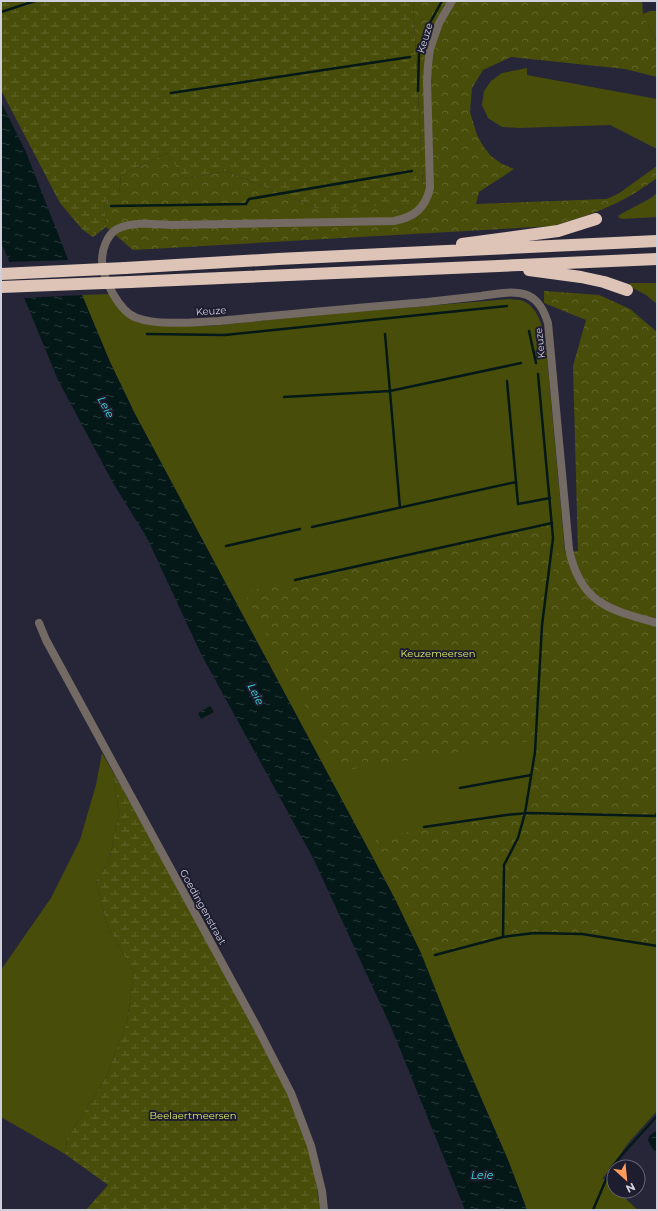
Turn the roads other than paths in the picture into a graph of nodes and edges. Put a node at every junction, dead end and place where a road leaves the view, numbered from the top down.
1 (452, 1) edge
2 (596, 219) dead end
3 (657, 242) edge
4 (378, 255) junction
5 (657, 259) edge
6 (512, 266) junction
7 (1, 274) edge
8 (1, 287) edge
9 (627, 290) dead end
10 (39, 623) dead end
11 (657, 623) edge
12 (324, 1210) edge

1 - 11 street, Keuze
2 - 4 highway
3 - 4 highway
4 - 7 highway, bridge
5 - 6 highway
6 - 8 highway, bridge
6 - 9 highway
10 - 12 street, Goedingenstraat

